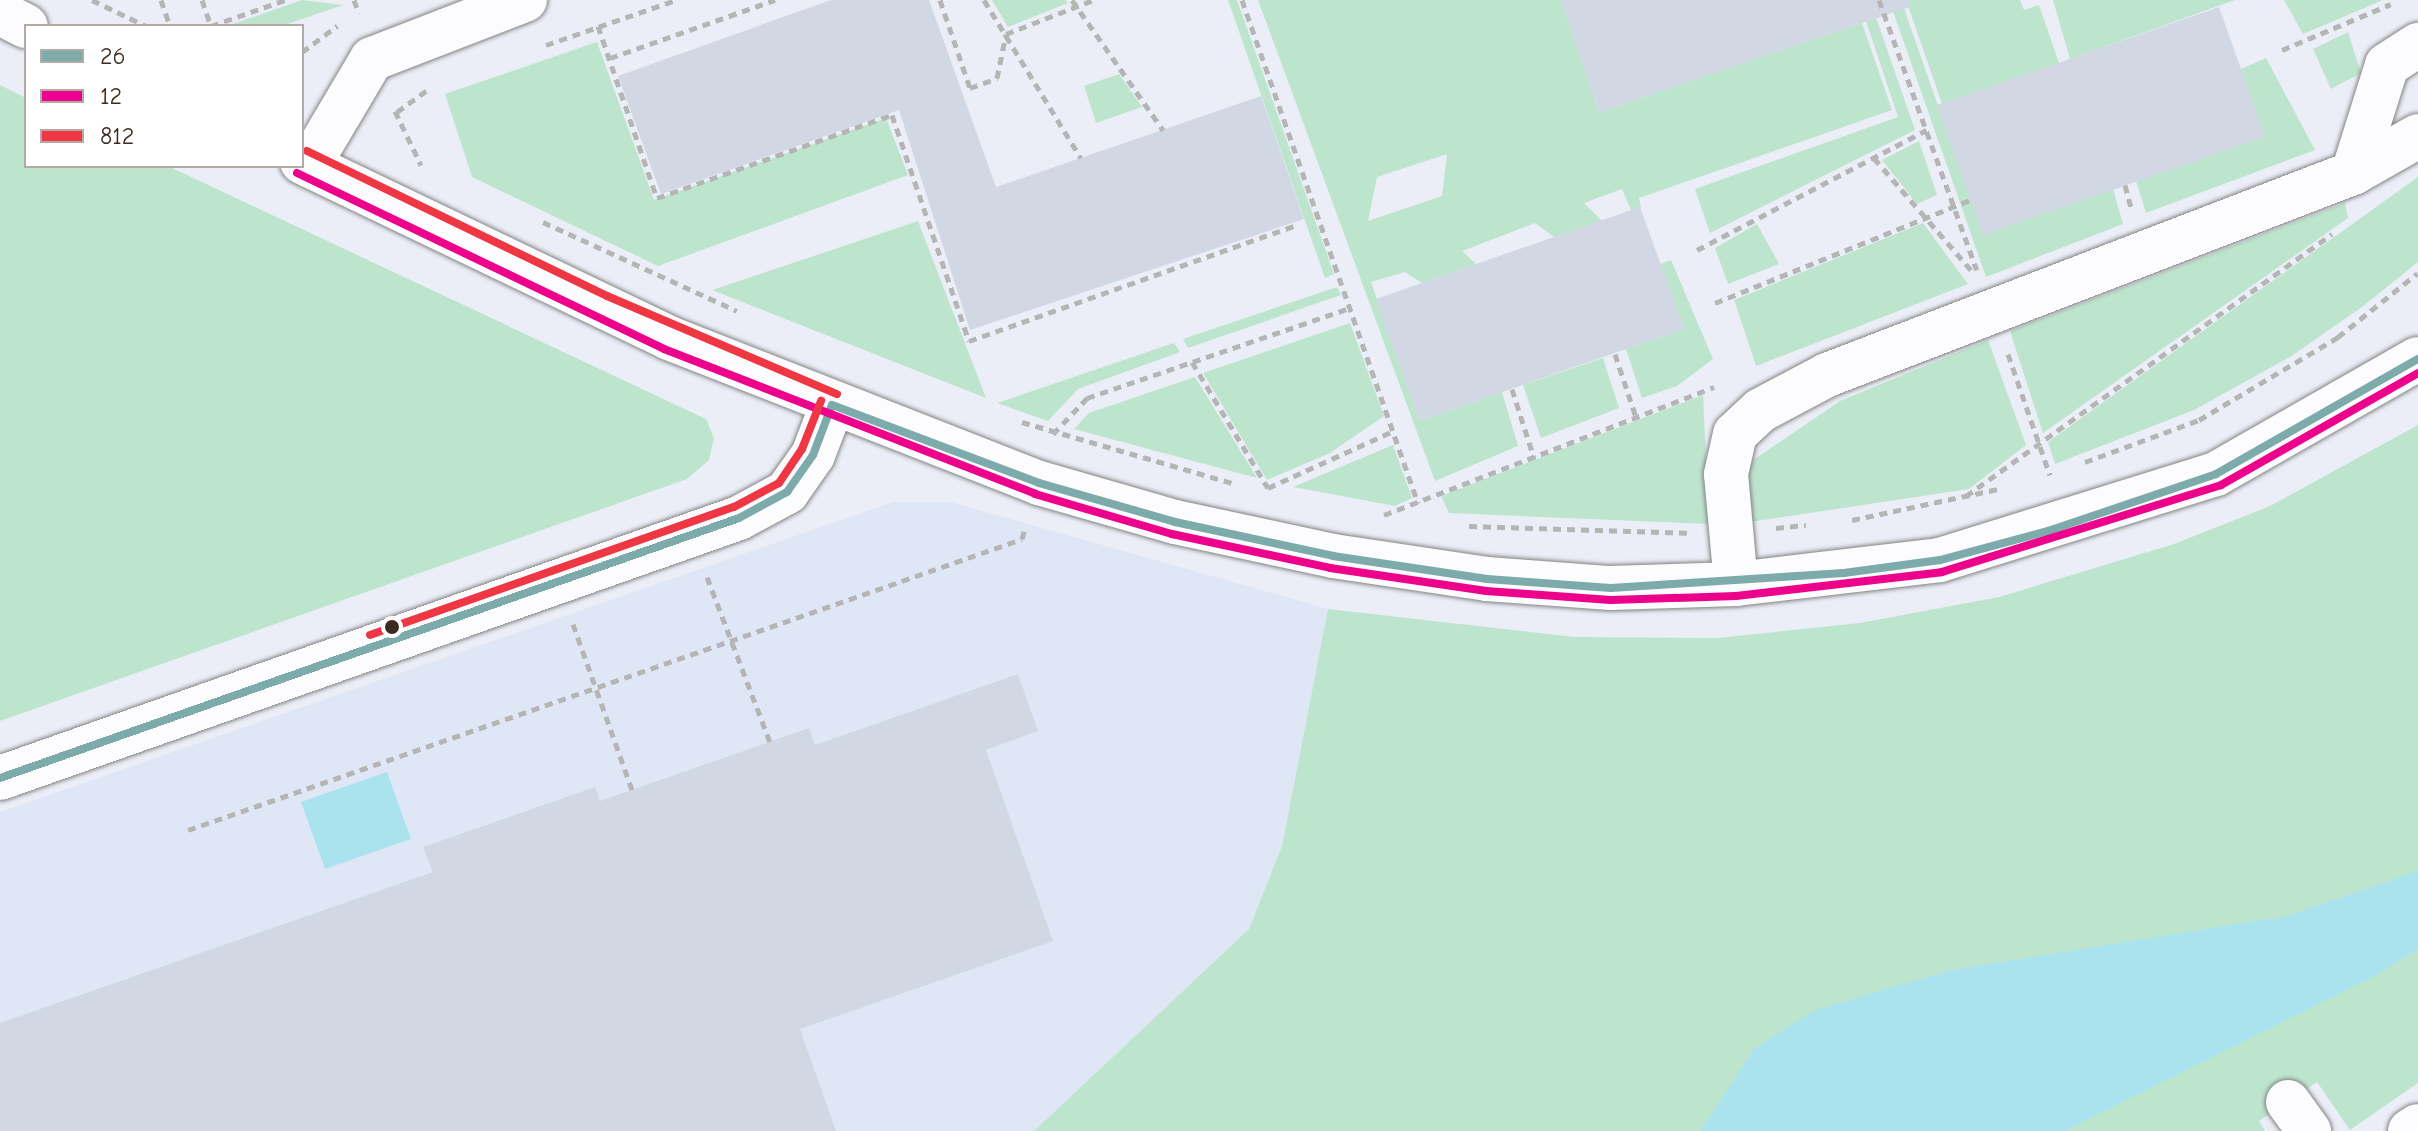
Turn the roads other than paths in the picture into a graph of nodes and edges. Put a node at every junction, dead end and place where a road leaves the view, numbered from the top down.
1 (525, 0) edge
2 (0, 13) edge
3 (24, 25) edge
4 (2418, 45) edge
5 (2418, 136) edge
6 (306, 163) edge
7 (2353, 173) junction
8 (2418, 359) edge
9 (832, 405) junction
10 (1736, 584) junction
11 (0, 778) edge
12 (2418, 1126) edge
13 (2410, 1131) edge

1 - 6 street
2 - 3 street
4 - 7 street
5 - 7 street
6 - 9 street
7 - 10 street
8 - 10 street
9 - 10 street
9 - 11 street
12 - 13 street

